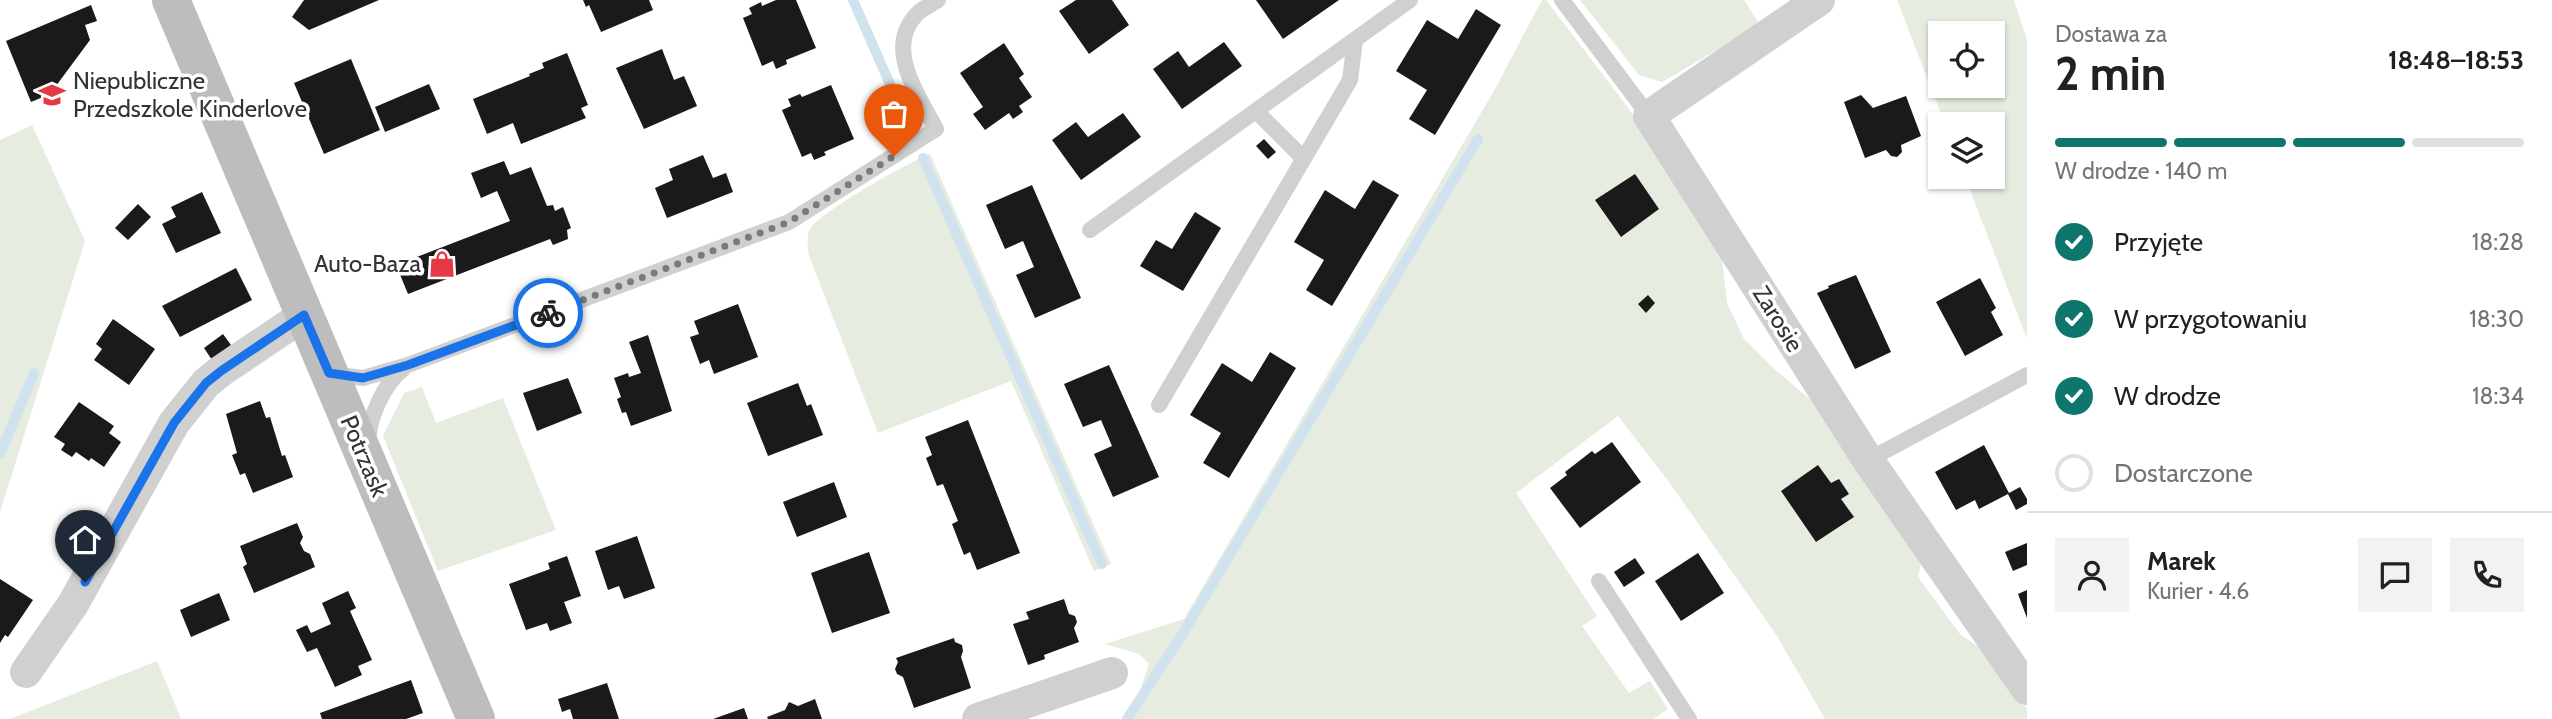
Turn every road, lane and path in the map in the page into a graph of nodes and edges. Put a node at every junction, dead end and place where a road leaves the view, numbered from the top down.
1 (172, 0) edge
2 (938, 0) edge
3 (1410, 0) edge
4 (1562, 0) edge
5 (1819, 0) edge
6 (1355, 40) junction
7 (1256, 111) junction
8 (1649, 116) junction
9 (1303, 158) junction
10 (1090, 230) dead end
11 (304, 315) junction
12 (408, 365) junction
13 (329, 373) junction
14 (2027, 375) edge
15 (1159, 405) dead end
16 (1868, 460) junction
17 (369, 467) junction
18 (1599, 581) dead end
19 (26, 672) dead end
20 (1112, 673) dead end
21 (2027, 689) edge
22 (476, 719) edge
23 (978, 719) edge
24 (1689, 719) edge

1 - 11 street, Potrzask
2 - 12 lane
3 - 6 lane
4 - 8 lane
5 - 8 street
6 - 7 lane
6 - 9 lane
7 - 9 lane
7 - 10 lane
8 - 16 street, Zarosie
9 - 15 lane
11 - 13 street, Potrzask
11 - 19 street
12 - 13 lane
12 - 17 lane
13 - 17 street, Potrzask
14 - 16 lane
16 - 21 street, Zarosie
17 - 22 street, Potrzask
18 - 24 lane
20 - 23 street

